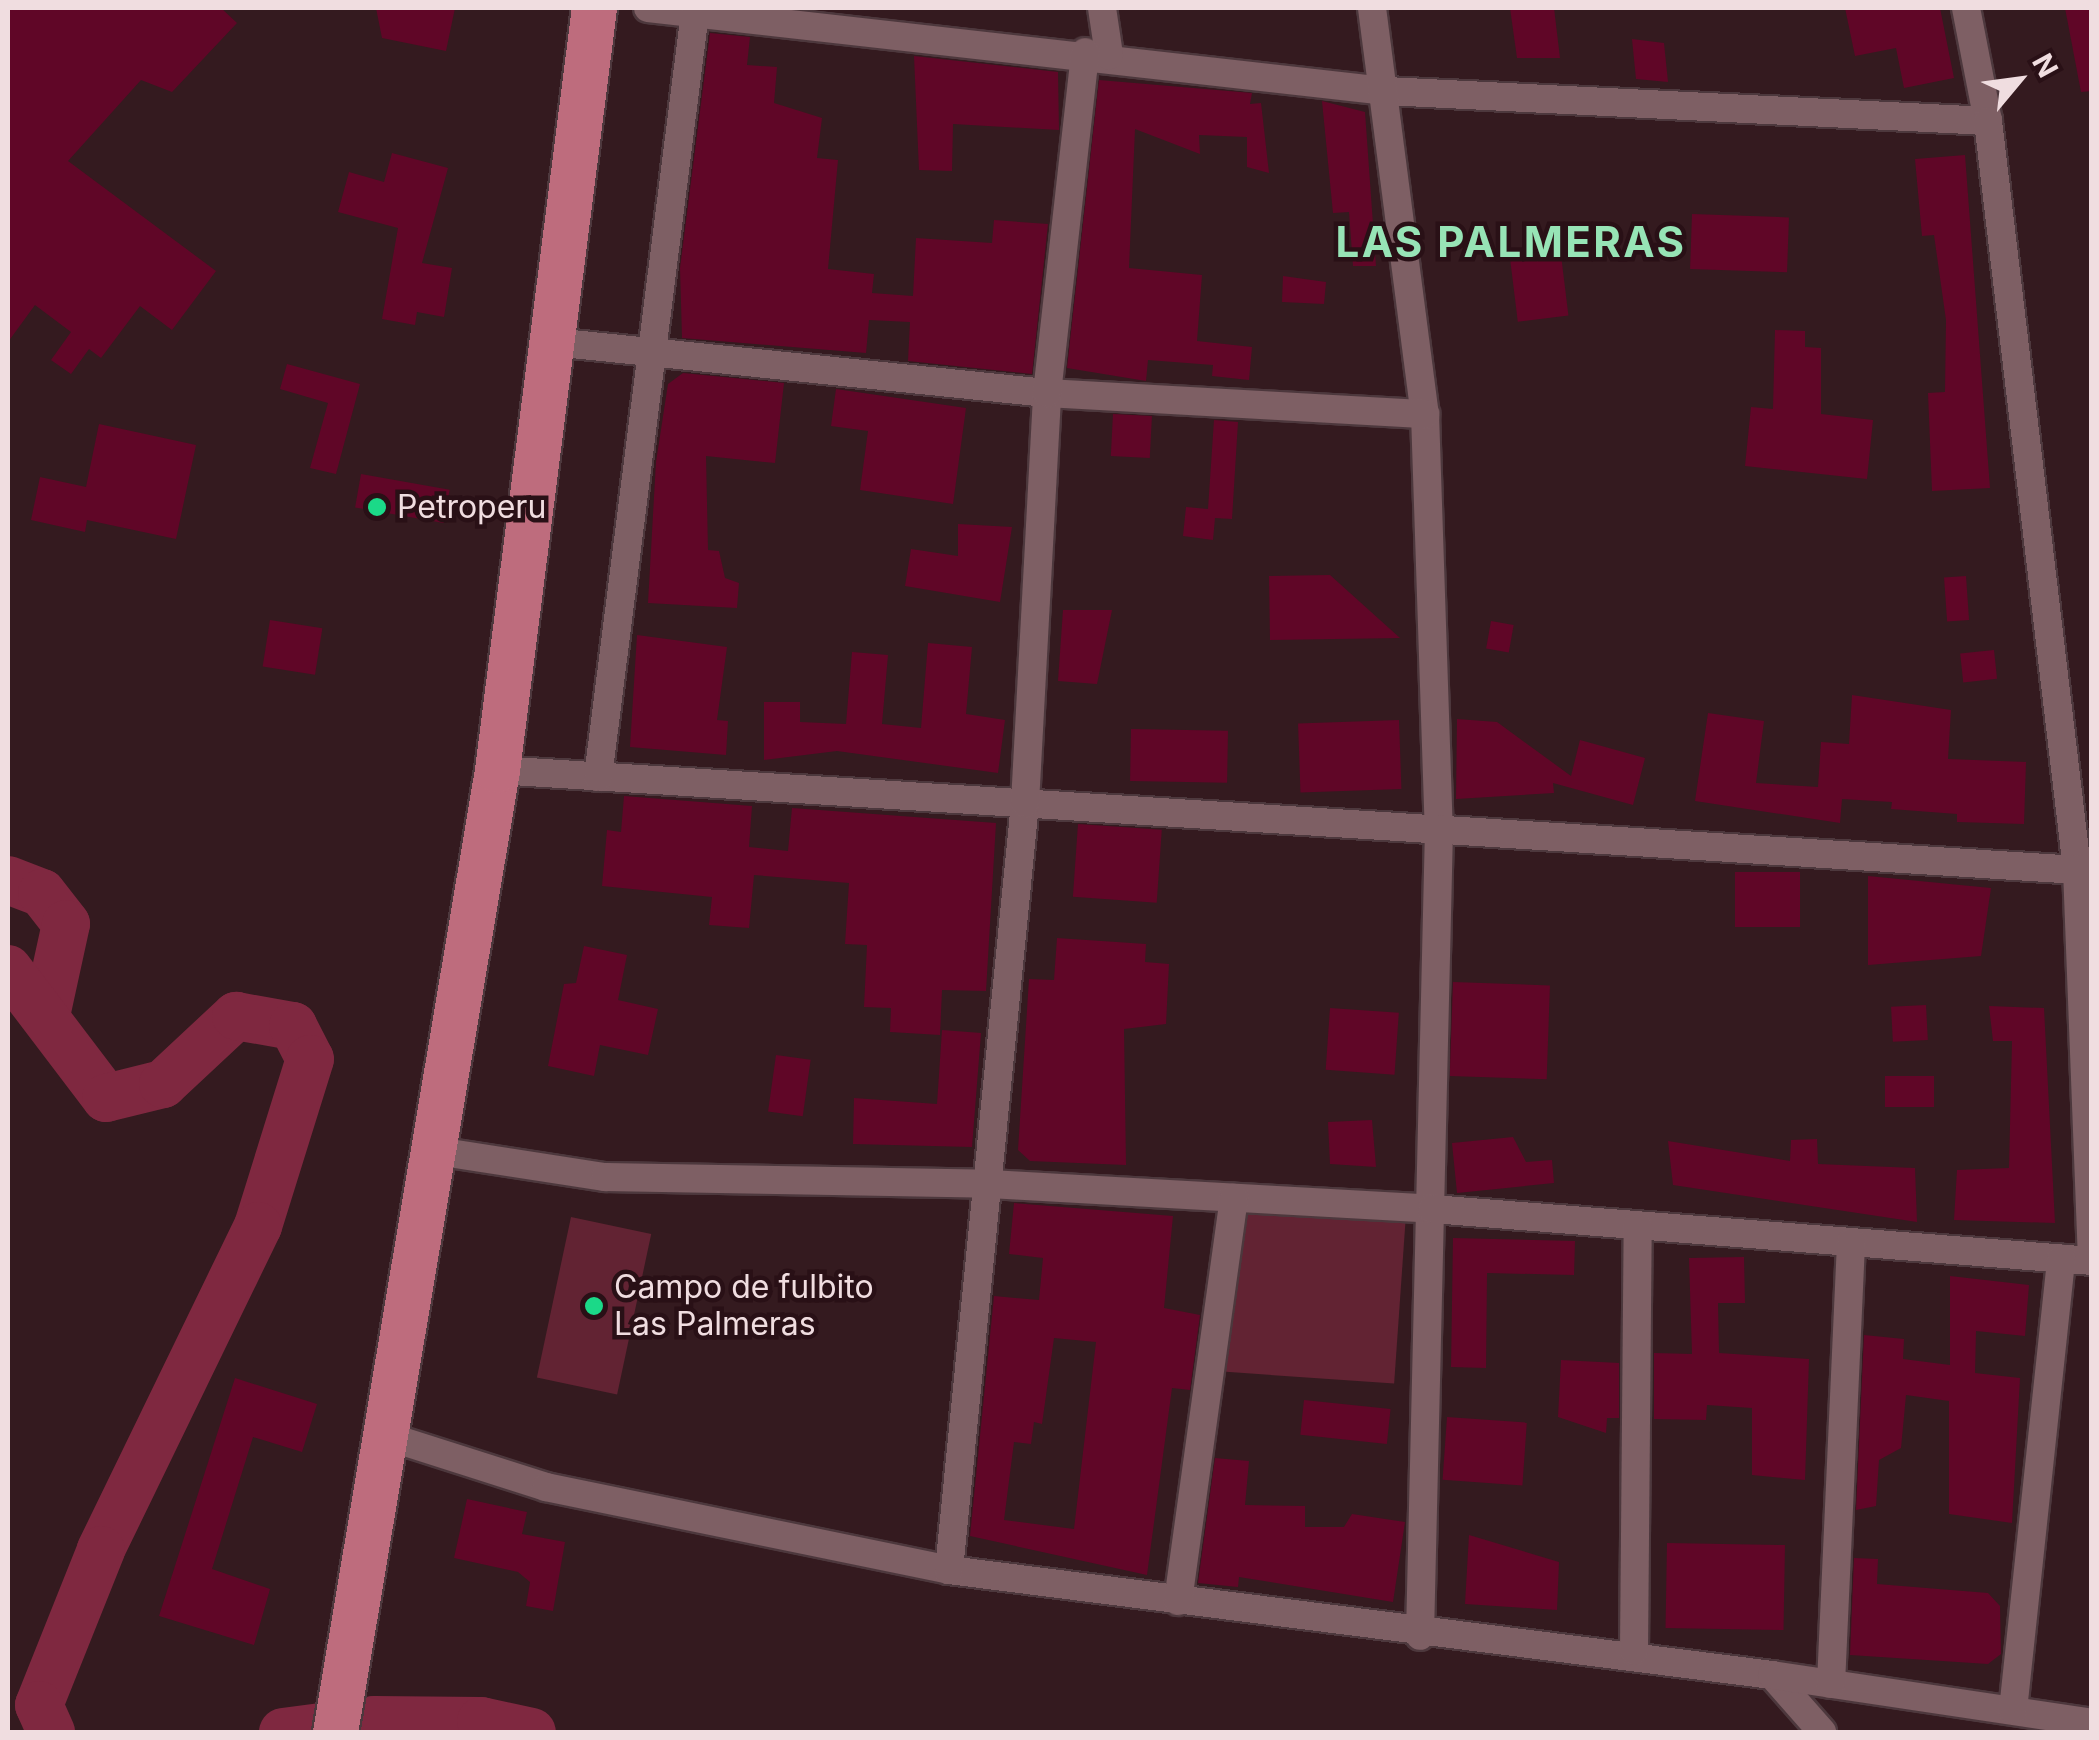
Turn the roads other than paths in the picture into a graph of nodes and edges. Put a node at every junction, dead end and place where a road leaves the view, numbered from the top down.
1 (594, 8) edge
2 (648, 8) edge
3 (1102, 8) edge
4 (1372, 8) edge
5 (1966, 8) edge
6 (695, 12) junction
7 (1097, 54) junction
8 (1386, 91) junction
9 (1988, 121) junction
10 (553, 342) junction
11 (651, 352) junction
12 (1048, 393) junction
13 (1424, 414) junction
14 (498, 770) junction
15 (598, 776) junction
16 (1025, 803) junction
17 (1439, 829) junction
18 (2084, 870) edge
19 (430, 1150) junction
20 (990, 1184) junction
21 (1234, 1198) junction
22 (1432, 1209) junction
23 (1638, 1225) junction
24 (1851, 1242) junction
25 (2092, 1258) edge
26 (2060, 1259) junction
27 (380, 1434) junction
28 (949, 1570) junction
29 (1178, 1600) junction
30 (1420, 1636) junction
31 (1634, 1652) junction
32 (1772, 1675) junction
33 (1830, 1684) junction
34 (2014, 1710) junction
35 (2092, 1724) edge
36 (335, 1732) edge
37 (1822, 1732) edge

1 - 10 highway
2 - 6 street
3 - 7 street
4 - 8 street
5 - 9 street
6 - 7 street
6 - 11 street
7 - 8 street
7 - 12 street
8 - 9 street
8 - 13 street
9 - 18 street
10 - 11 street
10 - 14 highway
11 - 12 street
11 - 15 street
12 - 13 street
12 - 16 street
13 - 17 street
14 - 15 street
14 - 19 highway
15 - 16 street
16 - 17 street
16 - 20 street
17 - 18 street
17 - 22 street
18 - 25 street
19 - 20 street
19 - 27 highway
20 - 21 street
20 - 28 street
21 - 22 street
21 - 29 street
22 - 23 street
22 - 30 street
23 - 24 street
23 - 31 street
24 - 26 street
24 - 33 street
25 - 26 street
26 - 34 street
27 - 28 street
27 - 36 highway
28 - 29 street
29 - 30 street
30 - 31 street
31 - 32 street
32 - 33 street
32 - 37 street
33 - 34 street
34 - 35 street

